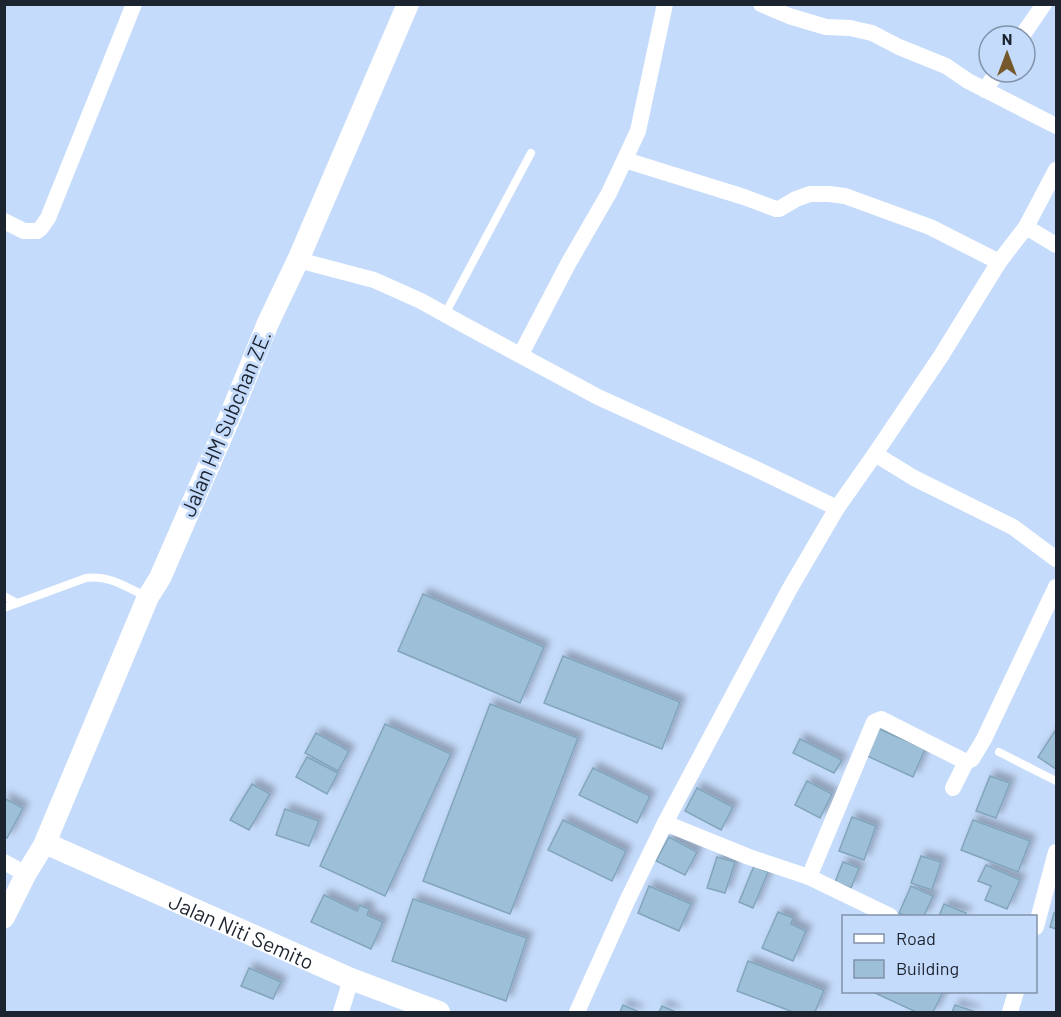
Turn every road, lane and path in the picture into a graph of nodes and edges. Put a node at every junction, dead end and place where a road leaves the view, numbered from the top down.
1 (134, 4) edge
2 (408, 4) edge
3 (665, 4) edge
4 (761, 4) edge
5 (1044, 4) edge
6 (1030, 24) edge
7 (989, 84) edge
8 (985, 90) junction
9 (1056, 126) edge
10 (531, 153) dead end
11 (625, 160) junction
12 (1056, 170) edge
13 (4, 221) edge
14 (1026, 227) junction
15 (1056, 245) edge
16 (298, 260) junction
17 (999, 262) junction
18 (445, 314) junction
19 (521, 354) junction
20 (875, 454) junction
21 (837, 508) junction
22 (1056, 559) edge
23 (1056, 586) edge
24 (4, 596) edge
25 (148, 597) junction
26 (17, 603) junction
27 (4, 608) edge
28 (999, 752) dead end
29 (966, 762) junction
30 (1056, 781) edge
31 (953, 789) dead end
32 (665, 823) junction
33 (45, 843) junction
34 (1056, 852) edge
35 (4, 862) edge
36 (26, 874) junction
37 (809, 877) junction
38 (888, 915) edge
39 (4, 918) edge
40 (1037, 920) edge
41 (351, 979) junction
42 (1016, 993) edge
43 (341, 1012) edge
44 (439, 1012) edge
45 (577, 1012) edge
46 (1010, 1012) edge

1 - 13 street
2 - 16 main road, Jalan HM Subchan ZE.
3 - 11 street
4 - 8 street
5 - 6 street
7 - 8 street
8 - 9 street
10 - 18 lane
11 - 17 street
11 - 19 street
12 - 14 street
14 - 15 street
14 - 17 street
16 - 18 street
16 - 25 main road, Jalan HM Subchan ZE.
17 - 20 street
18 - 19 street
19 - 21 street
20 - 21 street
20 - 22 street
21 - 32 street
23 - 29 street
24 - 26 lane
25 - 26 lane
25 - 33 main road, Jalan HM Subchan ZE.
26 - 27 lane
28 - 30 lane
29 - 31 street
29 - 37 street
32 - 37 street
32 - 45 street
33 - 36 street
33 - 41 main road, Jalan Niti Semito
34 - 40 street
35 - 36 street
36 - 39 street
37 - 38 street
41 - 43 street
41 - 44 main road, Jalan Niti Semito
42 - 46 street

